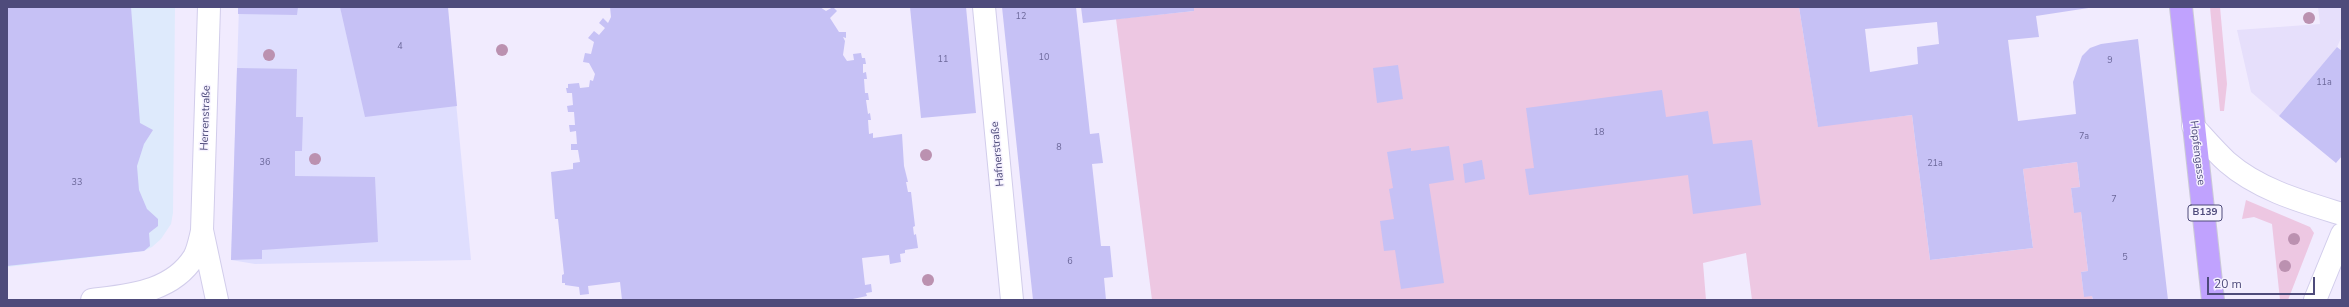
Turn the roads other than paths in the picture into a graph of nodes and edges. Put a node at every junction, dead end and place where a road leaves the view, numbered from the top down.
1 (209, 7) edge
2 (984, 7) edge
3 (2181, 7) edge
4 (2193, 126) junction
5 (2342, 214) edge
6 (202, 230) junction
7 (2342, 234) edge
8 (133, 298) edge
9 (92, 300) edge
10 (217, 300) edge
11 (1012, 300) edge
12 (2213, 300) edge
13 (2315, 300) edge

1 - 6 street, Herrenstraße
2 - 11 street, Hafnerstraße
3 - 4 main road, Hopfengasse / B139
4 - 5 street
4 - 12 main road, Hopfengasse / B139
6 - 8 street, Herrenstraße
6 - 10 street, Herrenstraße
7 - 13 street
8 - 9 street

